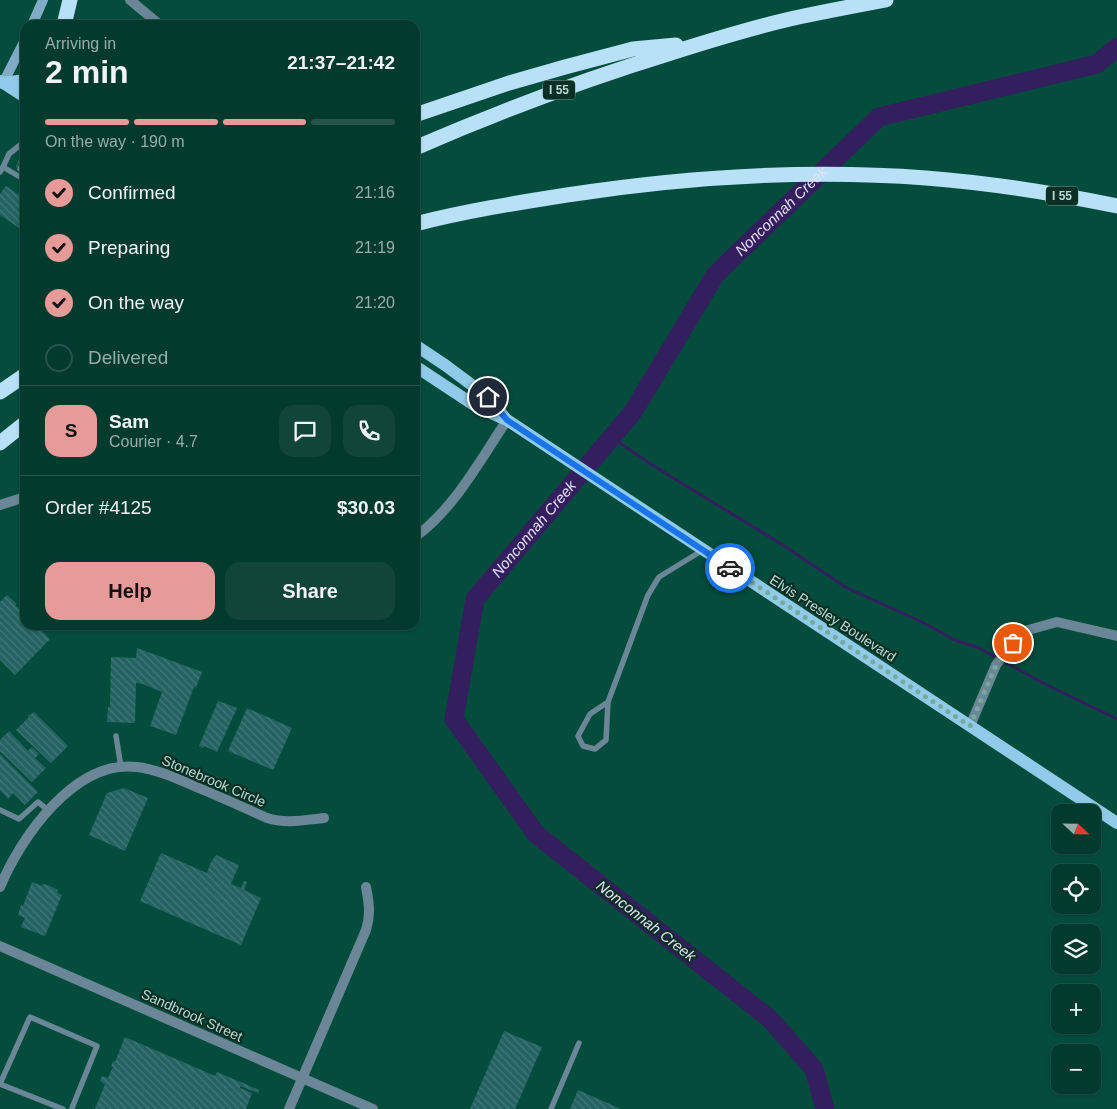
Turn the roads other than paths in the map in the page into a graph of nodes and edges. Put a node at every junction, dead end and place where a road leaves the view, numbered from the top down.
1 (43, 0) edge
2 (70, 0) edge
3 (130, 0) edge
4 (886, 0) edge
5 (34, 20) edge
6 (65, 20) edge
7 (154, 20) edge
8 (707, 42) junction
9 (20, 49) edge
10 (20, 81) edge
11 (1, 84) edge
12 (20, 94) edge
13 (420, 113) edge
14 (20, 145) edge
15 (420, 146) edge
16 (1, 170) edge
17 (20, 178) edge
18 (1117, 206) edge
19 (420, 223) edge
20 (420, 348) edge
21 (420, 369) edge
22 (20, 378) edge
23 (0, 392) edge
24 (507, 420) junction
25 (20, 424) edge
26 (20, 425) edge
27 (0, 436) edge
28 (0, 443) edge
29 (20, 498) edge
30 (0, 505) edge
31 (420, 533) edge
32 (703, 550) junction
33 (1117, 636) edge
34 (608, 702) junction
35 (970, 726) junction
36 (116, 736) dead end
37 (121, 767) junction
38 (0, 810) edge
39 (48, 810) junction
40 (324, 818) dead end
41 (1117, 823) edge
42 (0, 887) edge
43 (366, 887) dead end
44 (0, 946) edge
45 (579, 1043) dead end
46 (303, 1078) junction
47 (69, 1109) edge
48 (289, 1109) edge
49 (374, 1109) edge
50 (551, 1109) edge

1 - 5 main road
2 - 6 highway
3 - 7 street
4 - 8 highway, I 55
8 - 13 highway
8 - 15 highway, I 55
9 - 11 main road
10 - 11 main road
11 - 12 main road
14 - 16 lane
16 - 17 lane
18 - 19 highway, I 55
20 - 24 main road, Elvis Presley Boulevard
21 - 24 main road, Elvis Presley Boulevard
22 - 23 highway
24 - 31 street
24 - 32 main road, Elvis Presley Boulevard
25 - 27 highway
26 - 28 highway
29 - 30 street
32 - 34 lane
32 - 35 main road, Elvis Presley Boulevard
33 - 35 street
34 - 34 lane
35 - 41 main road, Elvis Presley Boulevard
36 - 37 lane
37 - 39 street, Stonebrook Circle
37 - 40 street, Stonebrook Circle
38 - 39 lane
39 - 42 street, Stonebrook Circle
43 - 46 street
44 - 46 street, Sandbrook Street
45 - 50 lane
46 - 48 street
46 - 49 street, Sandbrook Street
47 - 47 lane

